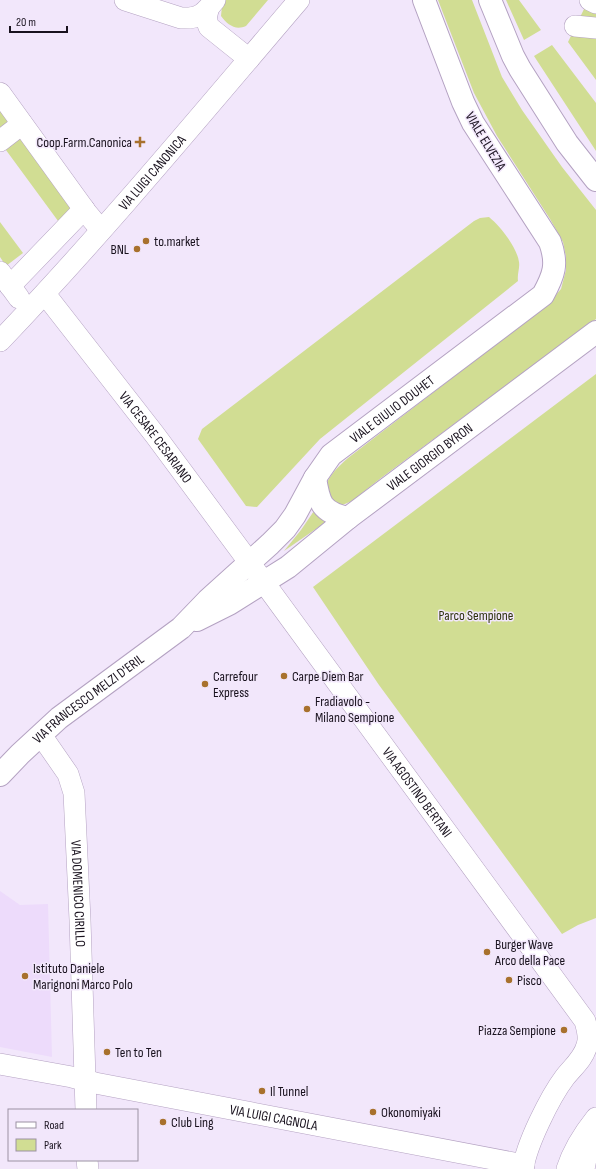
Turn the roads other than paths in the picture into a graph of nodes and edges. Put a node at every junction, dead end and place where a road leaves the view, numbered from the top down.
1 (125, 0) edge
2 (299, 0) edge
3 (424, 0) edge
4 (490, 0) edge
5 (590, 0) edge
6 (596, 3) edge
7 (211, 5) edge
8 (575, 26) dead end
9 (596, 28) edge
10 (249, 59) junction
11 (0, 93) edge
12 (22, 124) junction
13 (0, 141) edge
14 (596, 180) edge
15 (84, 209) junction
16 (101, 230) junction
17 (552, 275) joint
18 (10, 285) edge
19 (45, 294) junction
20 (596, 332) edge
21 (0, 341) edge
22 (315, 478) junction
23 (348, 518) junction
24 (249, 562) junction
25 (264, 582) junction
26 (181, 628) junction
27 (41, 735) junction
28 (0, 775) edge
29 (0, 1064) edge
30 (85, 1080) junction
31 (86, 1109) edge
32 (596, 1118) edge
33 (596, 1129) edge
34 (523, 1167) edge
35 (567, 1169) edge
36 (584, 1169) edge

1 - 7 street
2 - 10 street, VIA LUIGI CANONICA
3 - 17 main road, VIALE ELVEZIA
4 - 14 main road
5 - 6 street
7 - 10 street
8 - 9 street
10 - 16 street, VIA LUIGI CANONICA
11 - 12 street
12 - 13 street
12 - 15 street
15 - 16 street
15 - 18 street
16 - 19 street, VIA LUIGI CANONICA
17 - 22 main road, VIALE GIULIO DOUHET
19 - 21 street, VIA LUIGI CANONICA
19 - 24 street, VIA CESARE CESARIANO
20 - 23 main road, VIALE GIORGIO BYRON
22 - 23 main road
22 - 24 main road, VIALE GIULIO DOUHET
23 - 25 main road, VIALE GIORGIO BYRON
24 - 25 street, VIA CESARE CESARIANO
24 - 26 main road, VIA FRANCESCO MELZI D'ERIL
25 - 26 main road, VIA FRANCESCO MELZI D'ERIL
25 - 34 street, VIA AGOSTINO BERTANI
26 - 27 main road, VIA FRANCESCO MELZI D'ERIL
27 - 28 main road, VIA FRANCESCO MELZI D'ERIL
27 - 30 street, VIA DOMENICO CIRILLO
29 - 30 street, VIA LUIGI CAGNOLA
30 - 31 street, VIA DOMENICO CIRILLO
30 - 34 street, VIA LUIGI CAGNOLA
32 - 35 street
33 - 36 street

